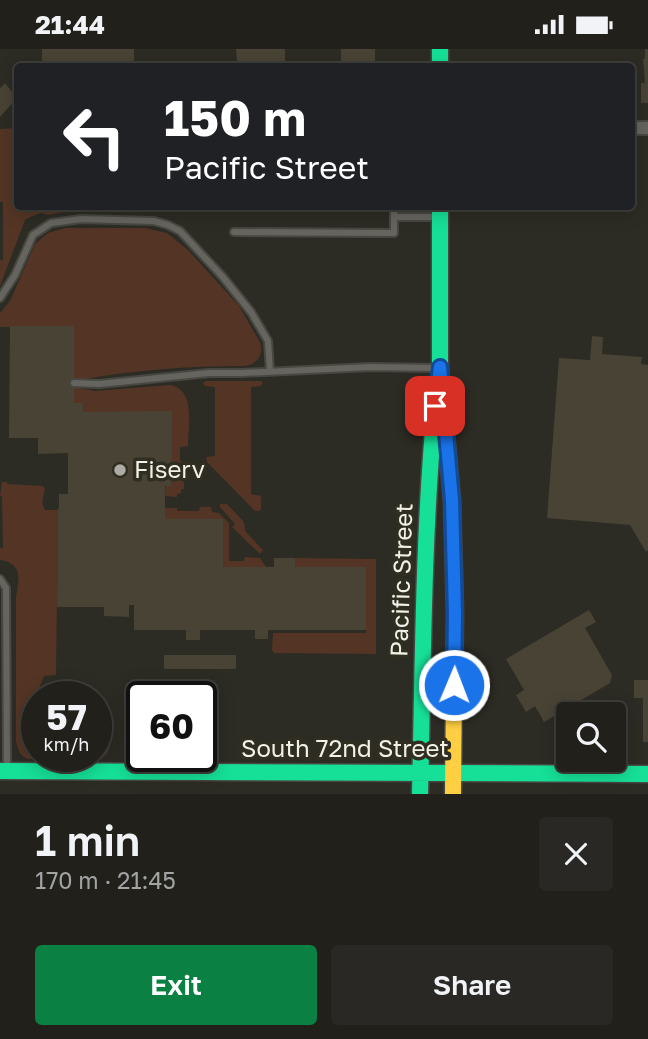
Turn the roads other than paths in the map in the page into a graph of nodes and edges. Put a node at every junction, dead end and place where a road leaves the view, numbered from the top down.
1 (394, 210) edge
2 (440, 212) edge
3 (394, 217) junction
4 (234, 232) dead end
5 (0, 298) edge
6 (440, 367) junction
7 (270, 371) junction
8 (74, 383) dead end
9 (0, 579) edge
10 (3, 771) edge
11 (453, 772) junction
12 (421, 773) junction
13 (648, 774) edge
14 (420, 794) edge
15 (453, 794) edge

1 - 3 lane
2 - 3 lane
2 - 6 main road, Pacific Street
3 - 4 lane
5 - 7 lane
6 - 7 lane
6 - 11 main road, Pacific Street
6 - 12 main road, Pacific Street
7 - 8 lane
9 - 10 lane
10 - 12 main road, South 72nd Street
11 - 12 main road, South 72nd Street
11 - 13 main road, South 72nd Street
11 - 15 main road, Pacific Street
12 - 14 main road, Pacific Street

